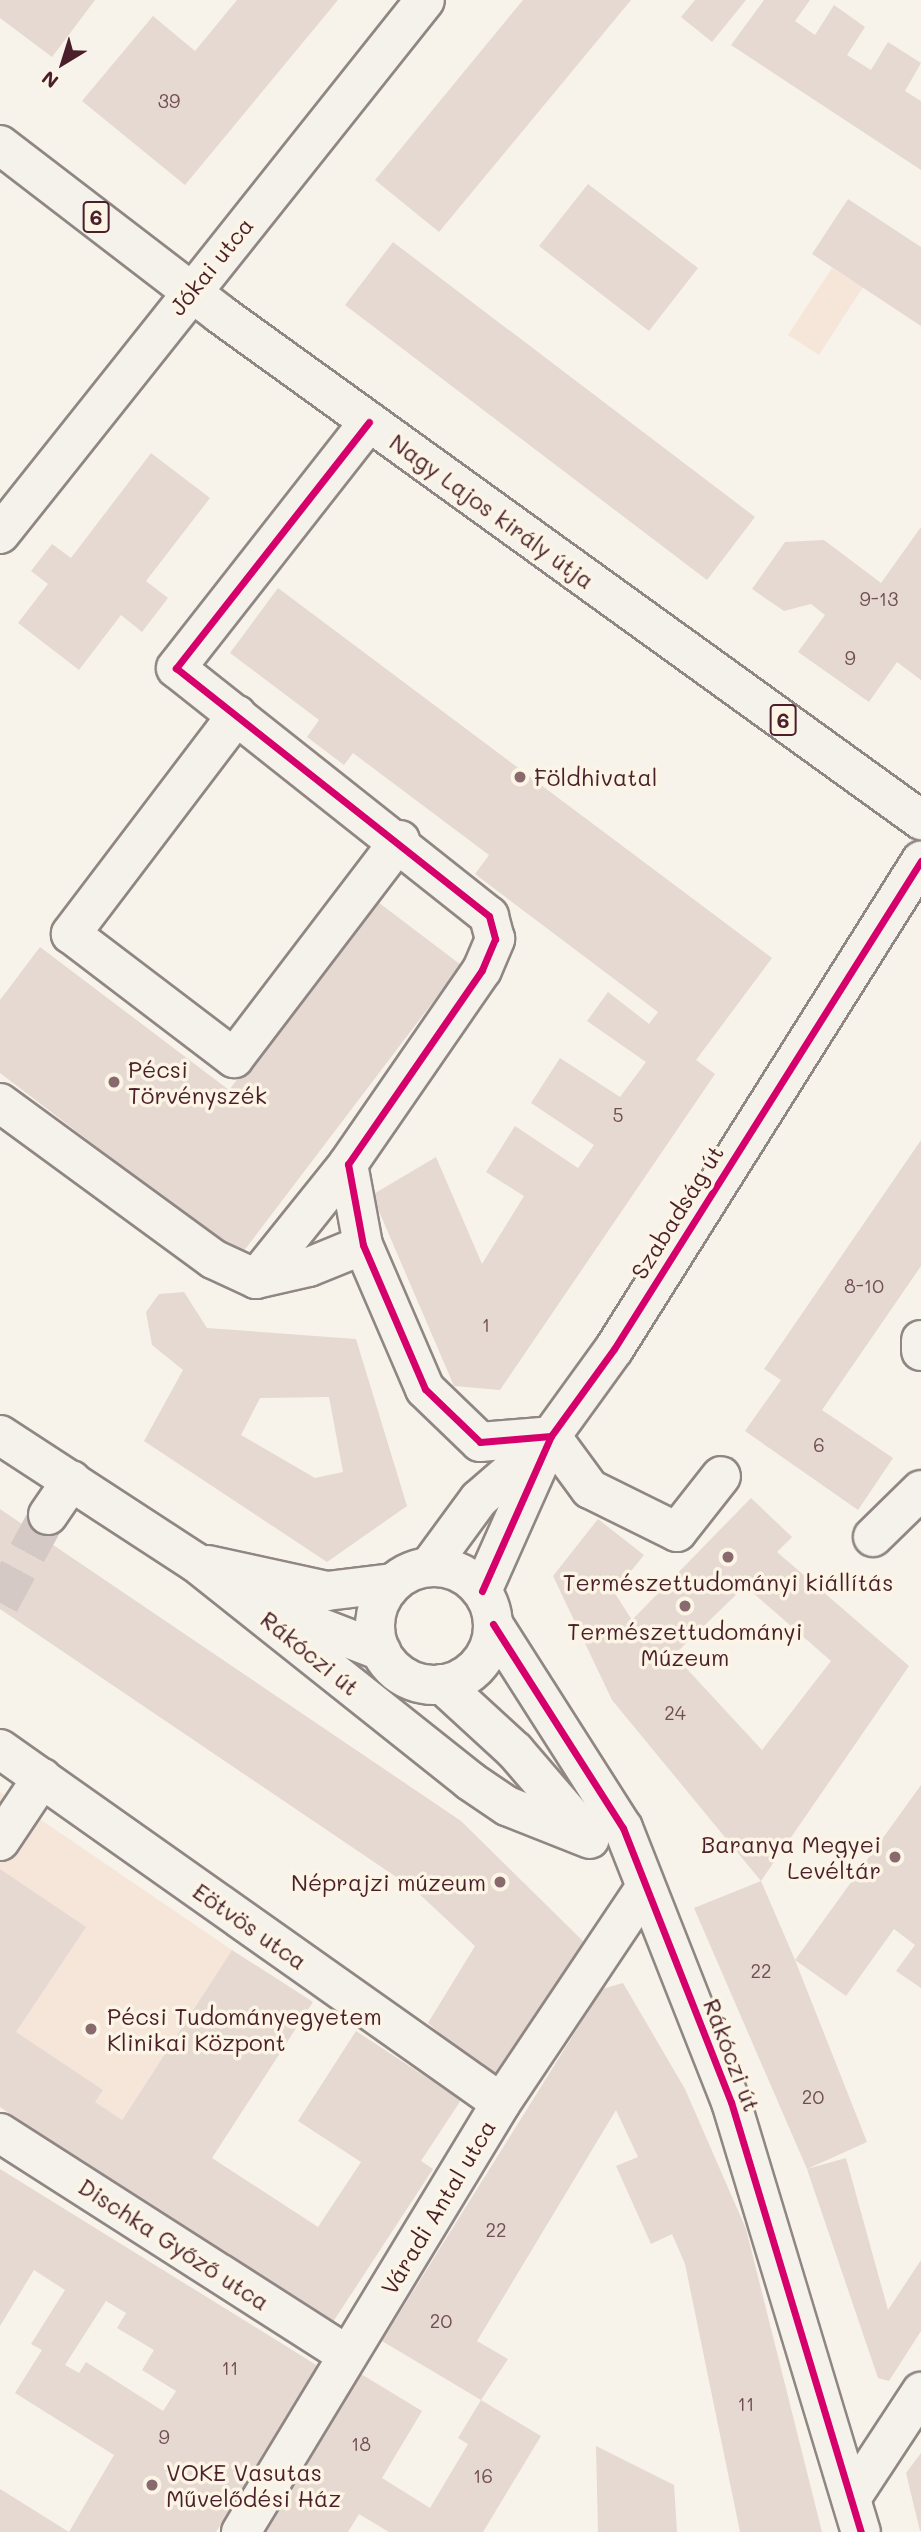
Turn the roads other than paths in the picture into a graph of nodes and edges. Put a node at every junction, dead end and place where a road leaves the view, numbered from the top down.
1 (425, 0) edge
2 (0, 145) edge
3 (192, 289) junction
4 (369, 422) junction
5 (0, 534) edge
6 (237, 715) junction
7 (921, 820) edge
8 (400, 840) junction
9 (921, 861) edge
10 (0, 1103) edge
11 (348, 1164) junction
12 (363, 1245) junction
13 (256, 1279) junction
14 (921, 1340) edge
15 (921, 1351) edge
16 (0, 1435) edge
17 (551, 1436) junction
18 (721, 1476) dead end
19 (72, 1480) junction
20 (921, 1490) edge
21 (48, 1515) tunnel mouth
22 (873, 1537) dead end
23 (195, 1562) junction
24 (429, 1567) junction
25 (393, 1583) junction
26 (242, 1598) junction
27 (487, 1608) junction
28 (381, 1651) junction
29 (442, 1684) junction
30 (0, 1749) edge
31 (42, 1778) junction
32 (590, 1839) junction
33 (0, 1841) edge
34 (645, 1888) junction
35 (501, 2103) junction
36 (0, 2133) edge
37 (348, 2355) junction
38 (921, 2392) edge
39 (857, 2514) edge
40 (241, 2532) edge

1 - 3 street, Jókai utca
2 - 3 street, Nagy Lajos király útja / 6
3 - 4 street, Nagy Lajos király útja / 6
3 - 5 street, Jókai utca
4 - 6 street
4 - 7 street, Nagy Lajos király útja / 6
6 - 8 street
6 - 8 street
8 - 11 street
9 - 17 street, Szabadság út
10 - 13 street
11 - 12 street
11 - 13 street
12 - 13 street
12 - 17 street
14 - 15 street
16 - 19 street, Rákóczi út
17 - 18 street
17 - 24 street, Szabadság út
17 - 27 street, Szabadság út
19 - 21 street
19 - 23 street, Rákóczi út
20 - 22 street
23 - 25 street, Rákóczi út
23 - 26 street, Rákóczi út
24 - 25 street
24 - 27 street
25 - 28 street
26 - 28 street, Rákóczi út
26 - 32 street, Rákóczi út
27 - 29 street
27 - 34 street, Rákóczi út
28 - 29 street
29 - 32 street, Rákóczi út
30 - 31 street, Eötvös utca
31 - 33 street
31 - 35 street, Eötvös utca
32 - 34 street, Rákóczi út
34 - 35 street, Váradi Antal utca
34 - 39 street, Rákóczi út
35 - 37 street, Váradi Antal utca
36 - 37 street, Dischka Győző utca
37 - 40 street, Váradi Antal utca
38 - 39 street

